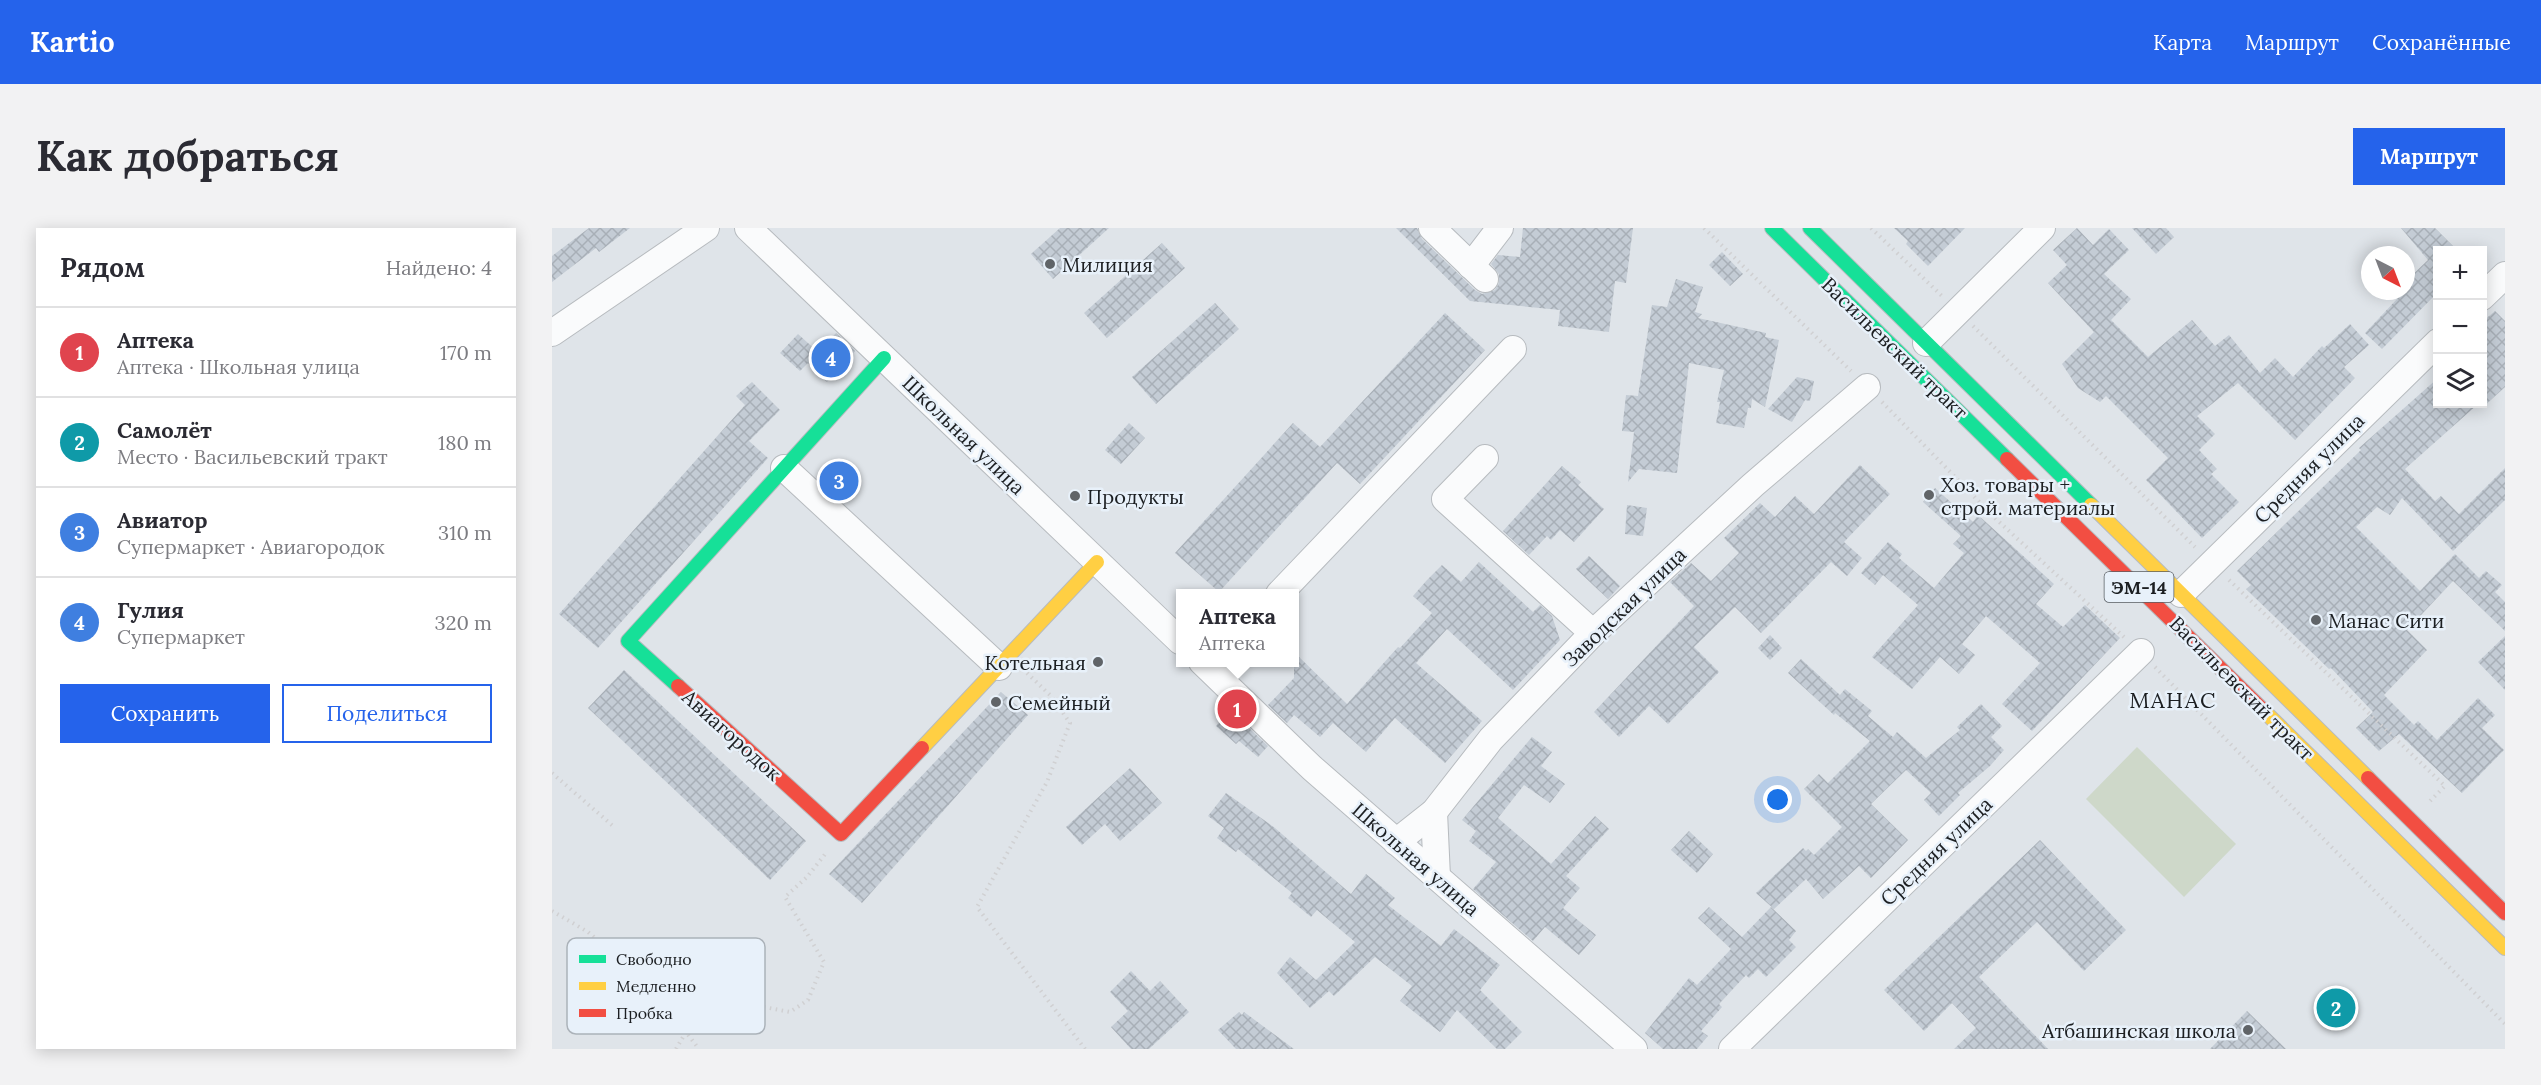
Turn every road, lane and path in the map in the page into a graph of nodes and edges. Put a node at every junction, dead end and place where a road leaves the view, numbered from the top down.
1 (706, 228) edge
2 (748, 228) edge
3 (1432, 228) edge
4 (1500, 228) edge
5 (1704, 228) edge
6 (1772, 228) edge
7 (1810, 228) edge
8 (1871, 228) edge
9 (2042, 228) edge
10 (2505, 275) edge
11 (2487, 292) edge
12 (1958, 311) junction
13 (552, 333) edge
14 (1926, 343) junction
15 (2433, 347) edge
16 (1514, 349) dead end
17 (884, 358) junction
18 (1868, 387) junction
19 (1485, 458) dead end
20 (784, 468) junction
21 (1097, 562) junction
22 (2212, 564) junction
23 (1285, 589) edge
24 (2181, 594) junction
25 (1593, 633) junction
26 (1176, 637) edge
27 (2141, 652) junction
28 (1004, 662) junction
29 (1211, 667) edge
30 (552, 773) edge
31 (1434, 812) junction
32 (2410, 820) junction
33 (613, 826) dead end
34 (841, 834) junction
35 (1396, 842) junction
36 (1437, 877) junction
37 (552, 911) edge
38 (2505, 914) edge
39 (595, 938) edge
40 (2505, 948) edge
41 (765, 1007) edge
42 (2505, 1024) edge
43 (685, 1034) edge
44 (688, 1034) edge
45 (676, 1049) edge
46 (699, 1049) edge
47 (1085, 1049) edge
48 (1634, 1049) edge
49 (1732, 1049) edge

1 - 13 street
2 - 17 street, Школьная улица
3 - 4 street
5 - 18 path
6 - 40 main road, Васильевский тракт / ЭМ-14
7 - 14 main road, Васильевский тракт / ЭМ-14
8 - 12 path
9 - 12 street
10 - 11 street
12 - 14 street
12 - 22 path
14 - 24 main road, Васильевский тракт / ЭМ-14
15 - 22 street, Средняя улица
16 - 23 street
17 - 20 main road, Авиагородок
17 - 21 street, Школьная улица
18 - 25 street, Заводская улица
18 - 27 path
19 - 25 street
20 - 28 street
20 - 34 main road, Авиагородок
21 - 26 street, Школьная улица
21 - 28 main road
22 - 24 street, Средняя улица
22 - 32 path
24 - 32 main road, Васильевский тракт / ЭМ-14
25 - 31 street, Заводская улица
27 - 42 path
27 - 49 street, Средняя улица
28 - 34 main road
28 - 47 path
29 - 35 street, Школьная улица
30 - 33 path
31 - 35 street, Заводская улица
31 - 36 street
32 - 38 main road, Васильевский тракт / ЭМ-14
34 - 41 path
35 - 36 street, Школьная улица
36 - 48 street, Школьная улица
37 - 39 path
43 - 45 path
44 - 46 path

